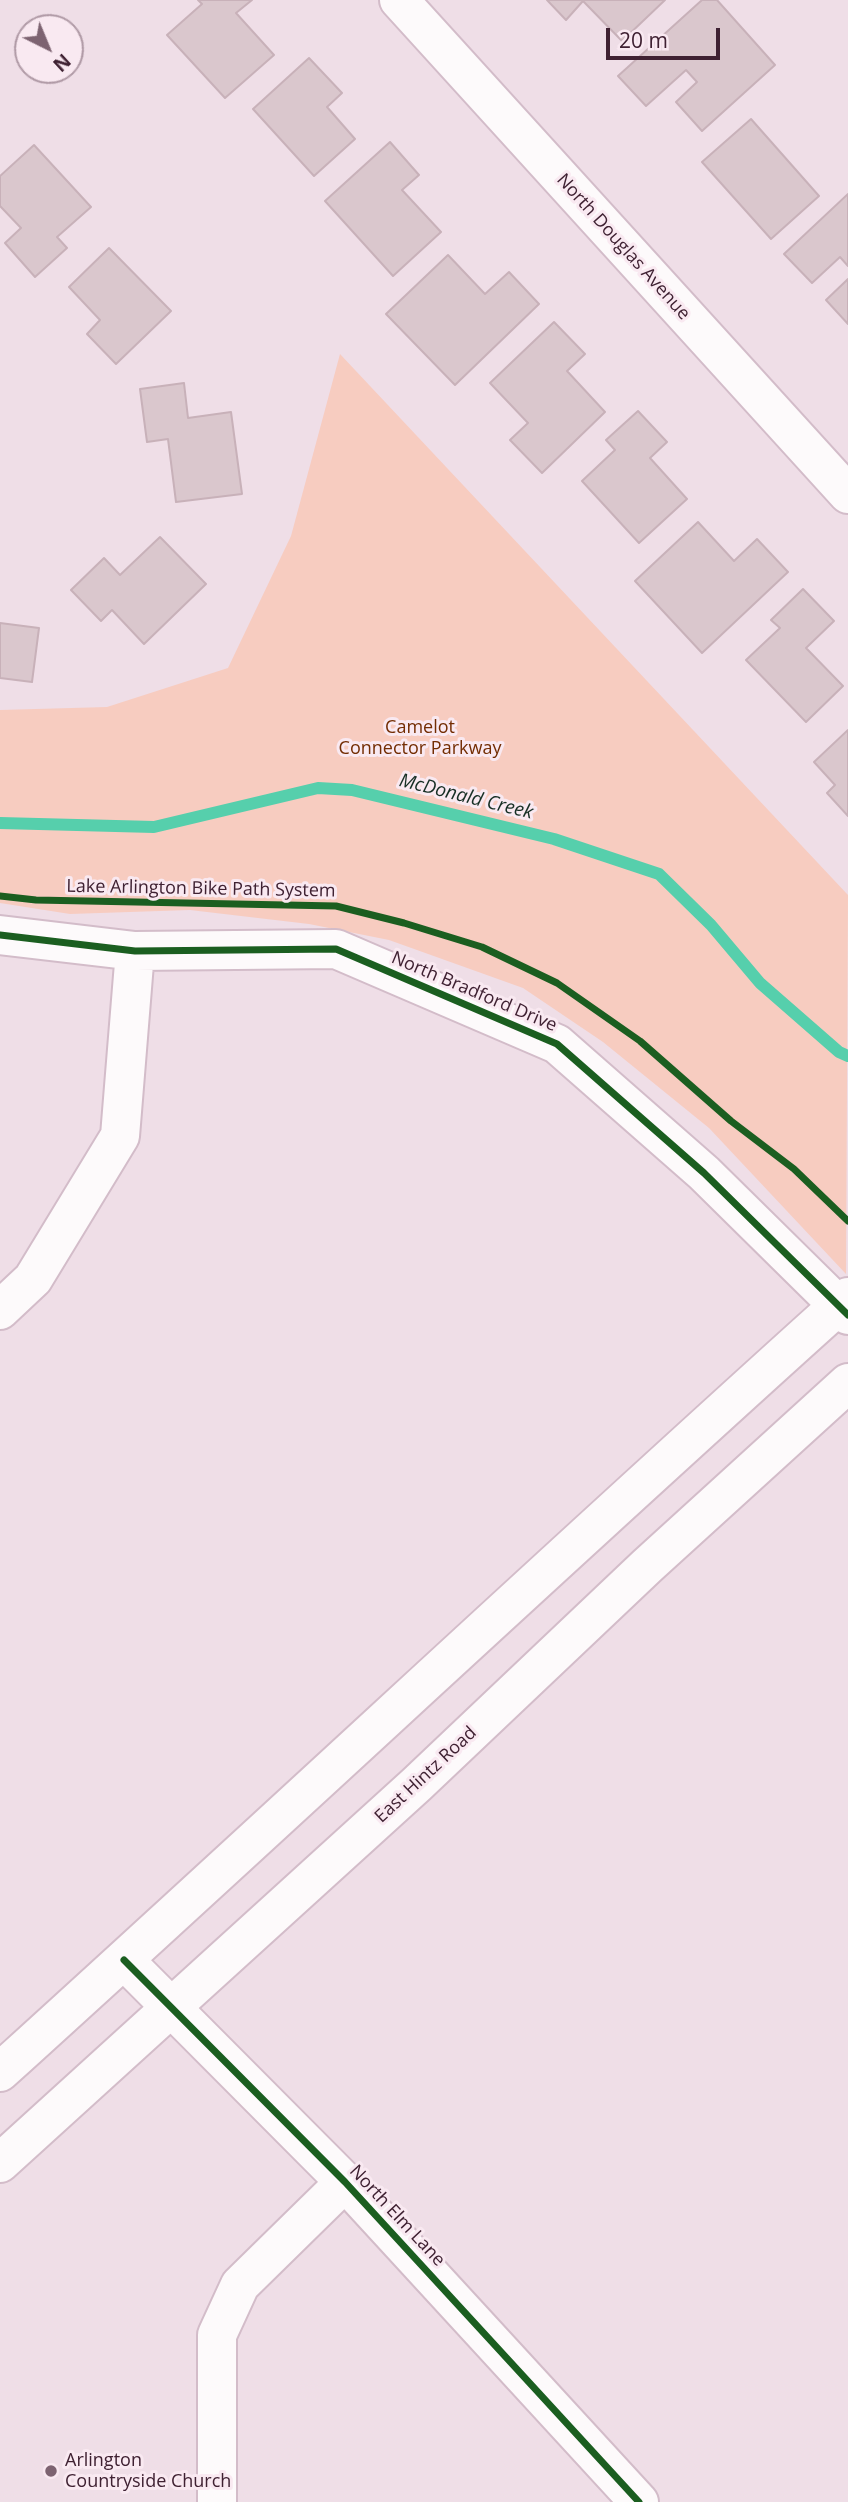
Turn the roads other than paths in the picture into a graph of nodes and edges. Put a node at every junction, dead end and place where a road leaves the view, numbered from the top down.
1 (399, 0) edge
2 (848, 494) edge
3 (0, 935) edge
4 (135, 951) junction
5 (845, 1306) edge
6 (0, 1310) edge
7 (848, 1383) edge
8 (124, 1960) junction
9 (171, 2008) junction
10 (0, 2072) edge
11 (0, 2163) edge
12 (345, 2182) junction
13 (217, 2502) edge
14 (639, 2502) edge

1 - 2 street, North Douglas Avenue
3 - 4 street, North Bradford Drive
4 - 5 street, North Bradford Drive
4 - 6 street
5 - 8 street
7 - 9 street, East Hintz Road
8 - 9 street, North Elm Lane
8 - 10 street
9 - 11 street, East Hintz Road
9 - 12 street, North Elm Lane
12 - 13 street
12 - 14 street, North Elm Lane

